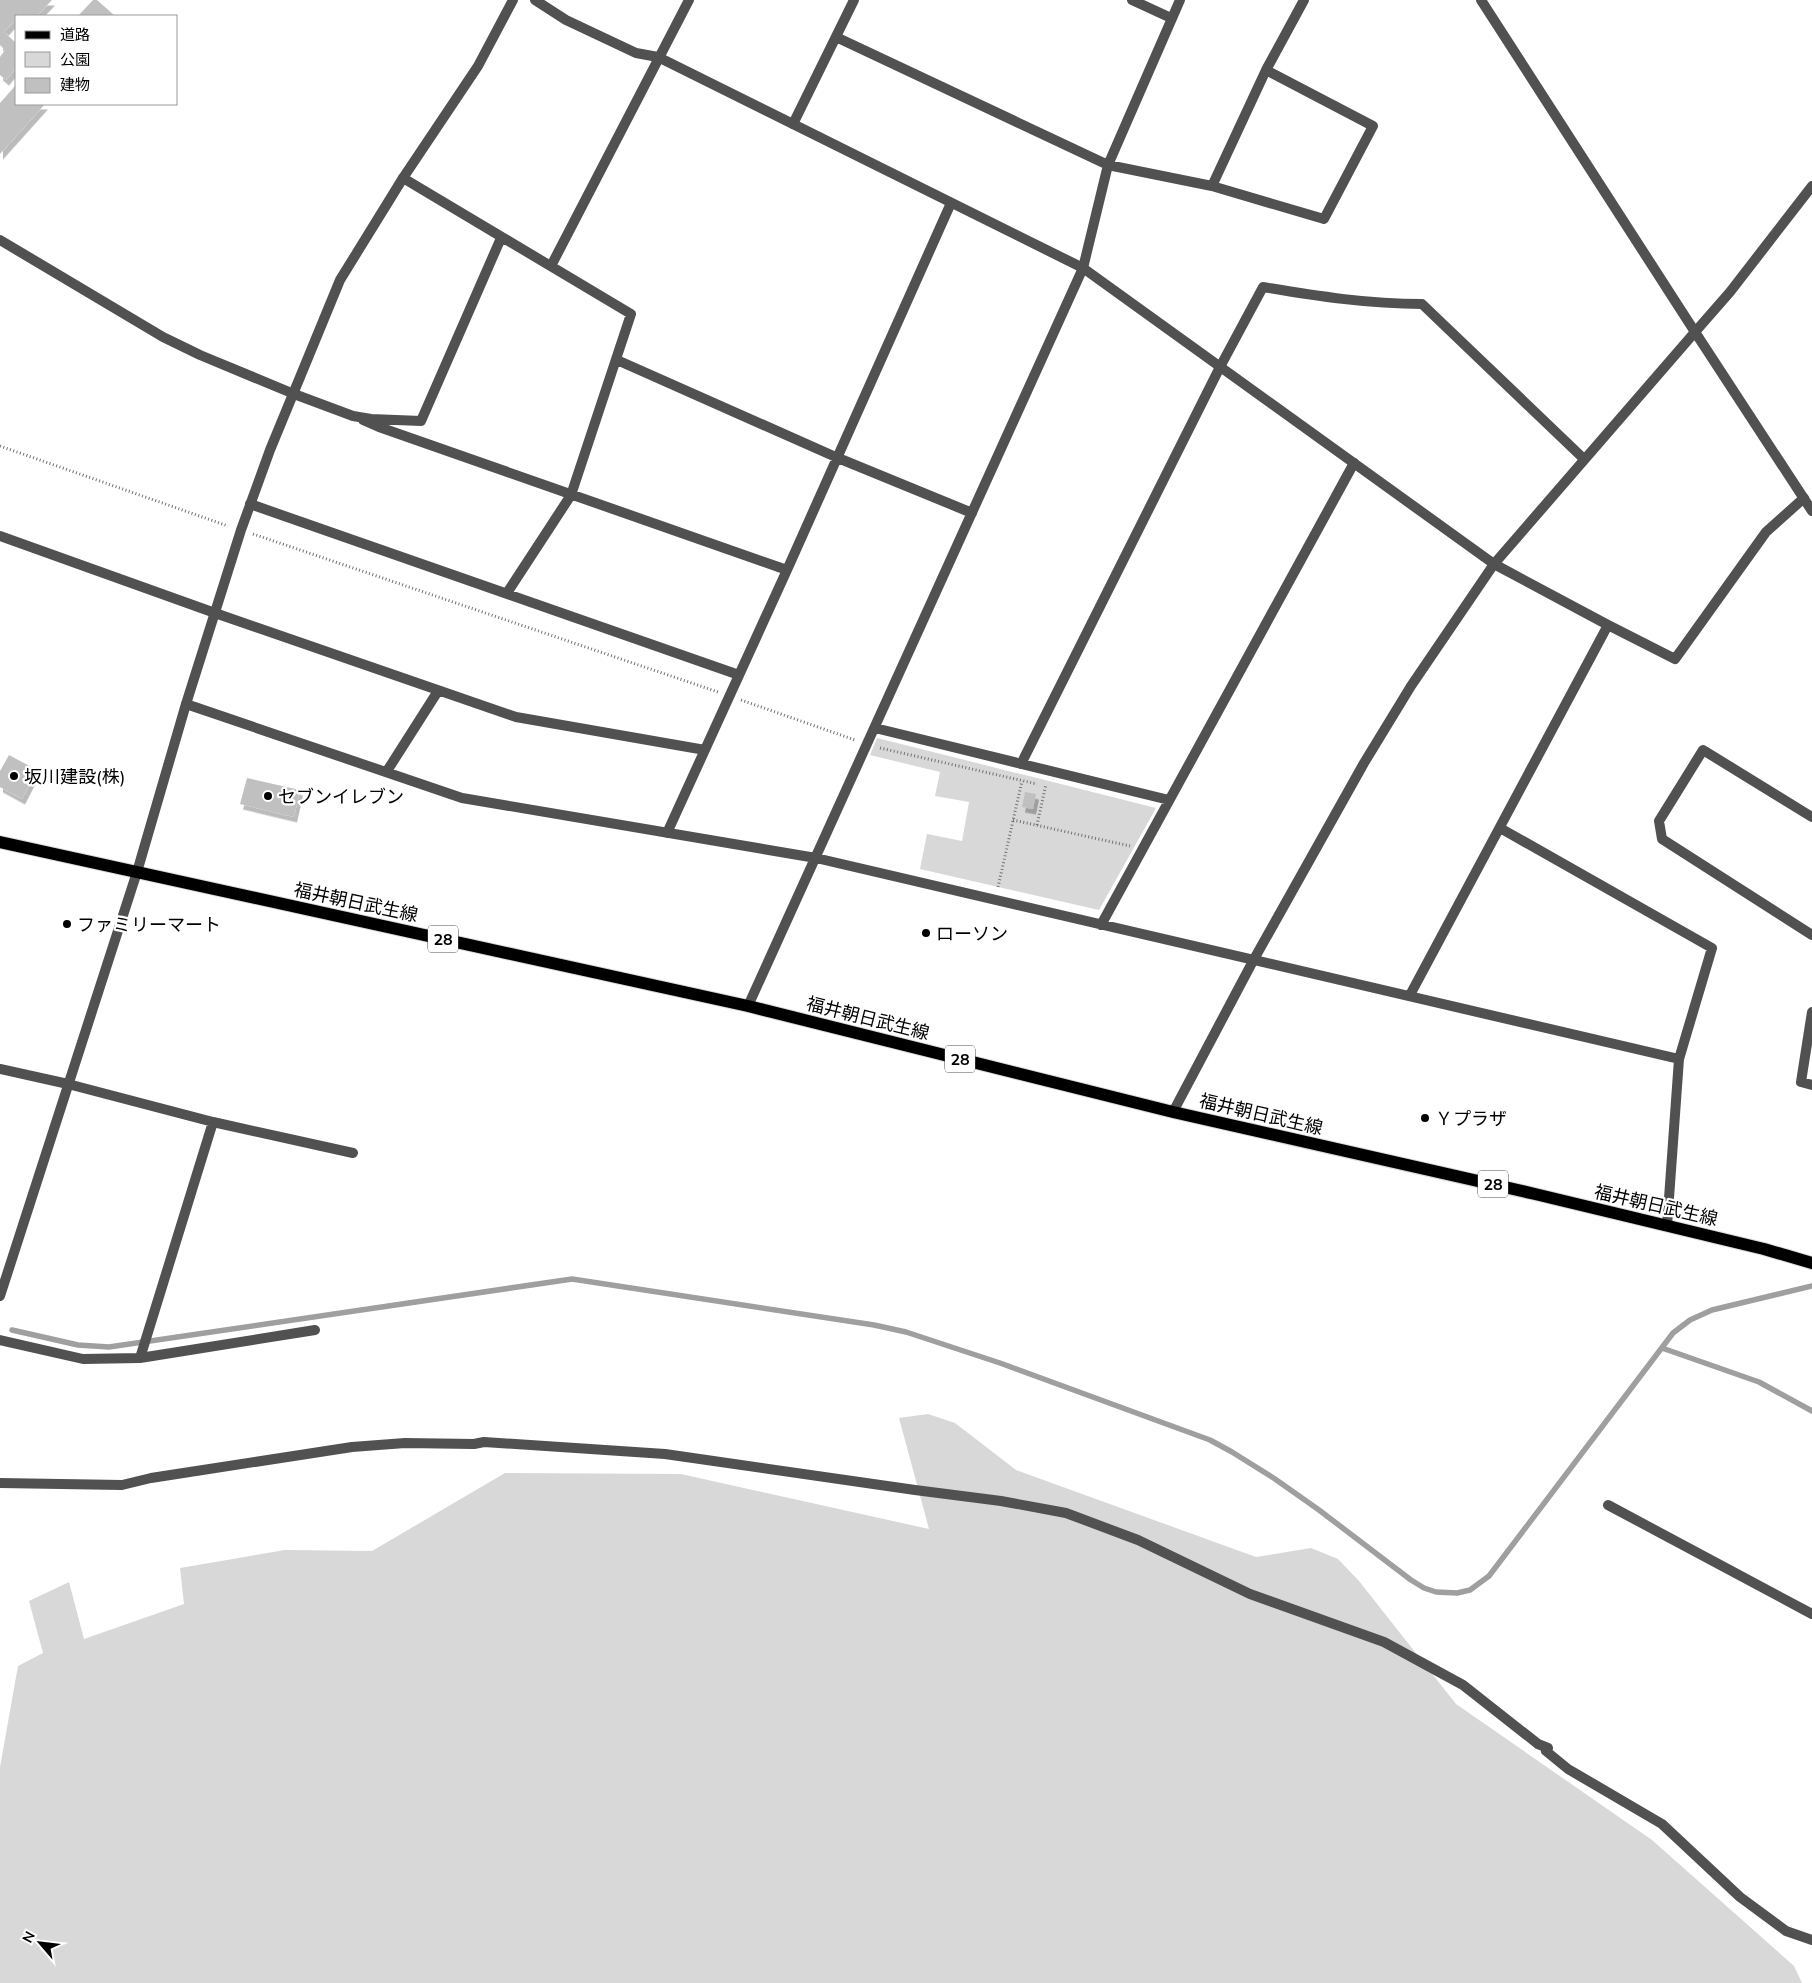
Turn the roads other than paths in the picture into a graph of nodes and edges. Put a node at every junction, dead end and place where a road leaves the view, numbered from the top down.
1 (513, 0) edge
2 (535, 0) edge
3 (689, 0) edge
4 (854, 0) edge
5 (1132, 0) edge
6 (1180, 0) edge
7 (1304, 0) edge
8 (1481, 0) edge
9 (1171, 18) junction
10 (836, 37) junction
11 (658, 57) junction
12 (1266, 70) junction
13 (793, 124) junction
14 (1108, 165) junction
15 (403, 178) junction
16 (1212, 186) junction
17 (1812, 186) edge
18 (951, 203) junction
19 (500, 238) junction
20 (0, 240) edge
21 (551, 266) junction
22 (1083, 268) junction
23 (1695, 332) junction
24 (617, 360) junction
25 (1220, 367) junction
26 (294, 394) junction
27 (353, 416) junction
28 (838, 458) junction
29 (1584, 459) junction
30 (1354, 464) junction
31 (571, 495) junction
32 (1804, 498) junction
33 (250, 504) junction
34 (1812, 510) edge
35 (972, 513) junction
36 (0, 536) edge
37 (1494, 564) junction
38 (787, 570) junction
39 (507, 593) junction
40 (215, 613) junction
41 (1608, 626) junction
42 (739, 675) junction
43 (438, 691) junction
44 (186, 704) junction
45 (875, 728) junction
46 (705, 750) junction
47 (1021, 764) junction
48 (387, 771) junction
49 (1170, 800) junction
50 (1812, 817) edge
51 (1500, 828) junction
52 (667, 833) junction
53 (0, 842) edge
54 (816, 858) junction
55 (137, 872) junction
56 (1101, 925) junction
57 (1812, 935) edge
58 (1253, 961) junction
59 (1410, 995) junction
60 (748, 1006) junction
61 (1812, 1012) edge
62 (1679, 1059) junction
63 (0, 1069) edge
64 (68, 1084) junction
65 (1812, 1085) edge
66 (1173, 1112) junction
67 (213, 1122) junction
68 (353, 1153) dead end
69 (1667, 1226) junction
70 (1812, 1263) edge
71 (0, 1296) edge
72 (315, 1330) dead end
73 (0, 1340) edge
74 (140, 1358) junction
75 (0, 1483) edge
76 (1608, 1505) dead end
77 (1812, 1614) edge
78 (1812, 1940) edge

1 - 15 street
2 - 11 street
3 - 11 street
4 - 10 street
5 - 9 street
6 - 9 street
7 - 12 street
8 - 23 street
9 - 14 street
10 - 13 street
10 - 14 street
11 - 13 street
11 - 21 street
12 - 16 street
12 - 16 street
13 - 18 street
14 - 16 street
14 - 22 street
15 - 19 street
15 - 26 street
17 - 23 street
18 - 22 street
18 - 28 street
19 - 21 street
19 - 27 street
20 - 26 street
21 - 24 street
22 - 25 street
22 - 35 street
23 - 29 street
23 - 32 street
24 - 28 street
24 - 31 street
25 - 29 street
25 - 30 street
25 - 47 street
26 - 27 street
26 - 33 street
27 - 31 street
28 - 35 street
28 - 38 street
29 - 37 street
30 - 37 street
30 - 49 street
31 - 38 street
31 - 39 street
32 - 34 street
32 - 41 street
33 - 39 street
33 - 40 street
35 - 45 street
36 - 40 street
37 - 41 street
37 - 58 street
38 - 42 street
39 - 42 street
40 - 43 street
40 - 44 street
41 - 51 street
42 - 46 street
43 - 46 street
43 - 48 street
44 - 48 street
44 - 55 street
45 - 47 street
45 - 54 street
46 - 52 street
47 - 49 street
48 - 52 street
49 - 56 street
50 - 57 street
51 - 59 street
51 - 62 street
52 - 54 street
53 - 55 main road, 福井朝日武生線 / 28
54 - 56 street
54 - 60 street
55 - 60 main road, 福井朝日武生線 / 28
55 - 64 street
56 - 58 street
58 - 59 street
58 - 66 street
59 - 62 street
60 - 66 main road, 福井朝日武生線 / 28
61 - 65 street
62 - 69 street
63 - 64 street
64 - 67 street
64 - 71 street
66 - 69 main road, 福井朝日武生線 / 28
67 - 68 street
67 - 74 street
69 - 70 main road, 福井朝日武生線 / 28
72 - 74 street
73 - 74 street
75 - 78 street
76 - 77 street

